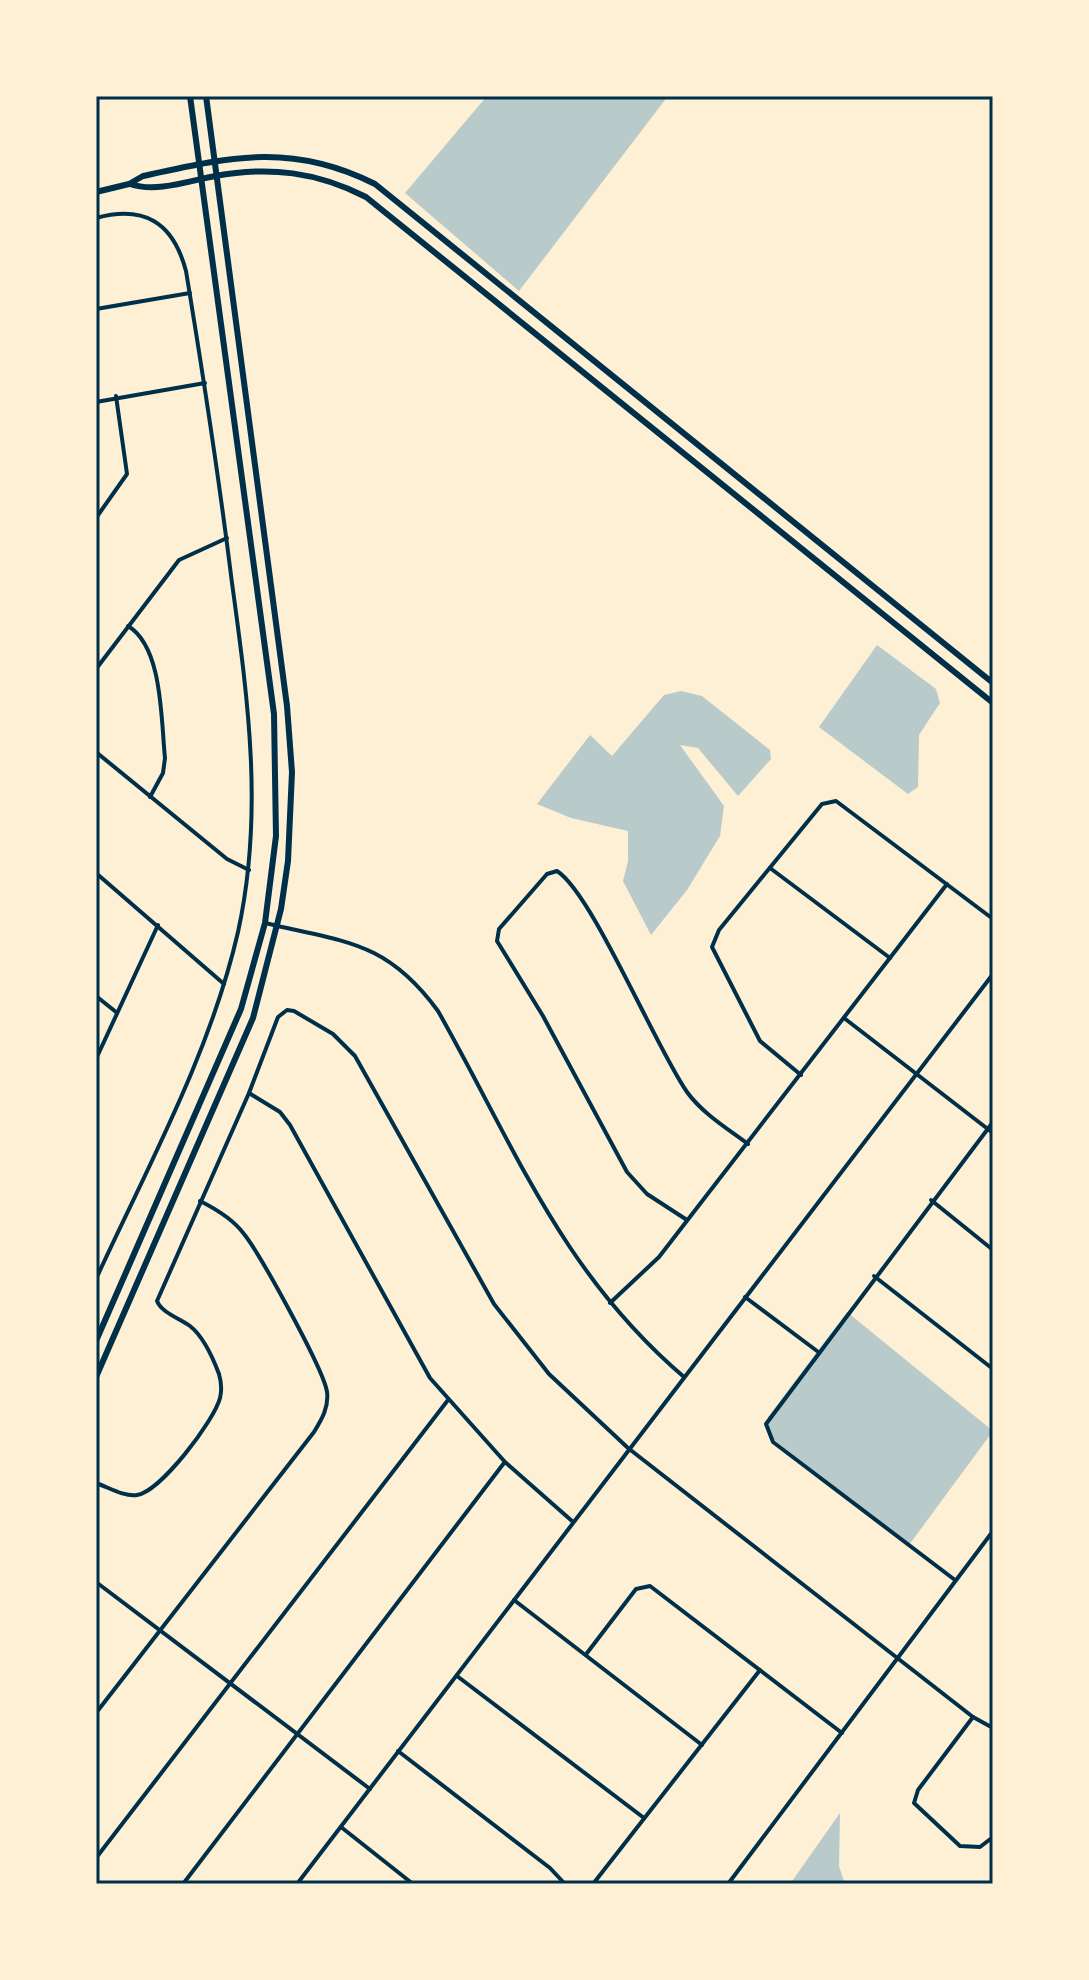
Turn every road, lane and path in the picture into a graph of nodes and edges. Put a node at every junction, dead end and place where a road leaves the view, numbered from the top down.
1 (190, 96) edge
2 (206, 96) edge
3 (214, 160) junction
4 (199, 164) junction
5 (216, 176) junction
6 (202, 179) junction
7 (129, 184) junction
8 (96, 192) edge
9 (96, 218) edge
10 (190, 293) junction
11 (96, 309) edge
12 (205, 383) junction
13 (116, 396) junction
14 (96, 402) edge
15 (96, 518) edge
16 (227, 538) junction
17 (128, 626) junction
18 (96, 669) edge
19 (993, 683) edge
20 (993, 703) edge
21 (96, 752) edge
22 (150, 797) junction
23 (769, 867) junction
24 (249, 870) junction
25 (96, 873) edge
26 (947, 884) junction
27 (993, 919) edge
28 (265, 923) junction
29 (158, 925) junction
30 (278, 926) junction
31 (890, 958) junction
32 (993, 974) edge
33 (224, 984) junction
34 (96, 996) edge
35 (116, 1012) junction
36 (844, 1018) junction
37 (96, 1059) edge
38 (917, 1074) junction
39 (801, 1075) junction
40 (249, 1093) junction
41 (993, 1122) edge
42 (988, 1129) junction
43 (993, 1133) edge
44 (748, 1144) junction
45 (931, 1200) junction
46 (200, 1201) junction
47 (687, 1220) junction
48 (993, 1250) edge
49 (874, 1276) junction
50 (96, 1279) edge
51 (745, 1297) junction
52 (610, 1303) junction
53 (96, 1341) edge
54 (818, 1351) junction
55 (993, 1369) edge
56 (96, 1377) edge
57 (684, 1377) junction
58 (448, 1400) junction
59 (628, 1448) junction
60 (505, 1462) junction
61 (96, 1483) edge
62 (572, 1521) junction
63 (993, 1531) edge
64 (955, 1580) junction
65 (96, 1582) edge
66 (514, 1600) junction
67 (160, 1629) junction
68 (587, 1653) junction
69 (897, 1657) junction
70 (760, 1670) junction
71 (457, 1676) junction
72 (229, 1683) junction
73 (96, 1713) edge
74 (973, 1717) junction
75 (993, 1728) edge
76 (299, 1734) junction
77 (842, 1734) junction
78 (702, 1745) junction
79 (398, 1751) junction
80 (370, 1789) junction
81 (644, 1818) junction
82 (341, 1827) junction
83 (993, 1837) edge
84 (96, 1858) edge
85 (183, 1884) edge
86 (297, 1884) edge
87 (413, 1884) edge
88 (565, 1884) edge
89 (593, 1884) edge
90 (728, 1884) edge

1 - 4 main road
2 - 3 main road
3 - 4 main road
3 - 5 main road
3 - 19 main road
4 - 6 main road
4 - 7 main road
5 - 6 main road
5 - 20 main road
5 - 30 main road
6 - 7 main road
6 - 28 main road
7 - 8 main road
9 - 10 street
10 - 11 street
10 - 12 street
12 - 13 street
12 - 16 street
13 - 14 street
13 - 15 street
16 - 17 street
16 - 24 street
17 - 18 street
17 - 22 street
21 - 22 street
22 - 24 street
23 - 26 street
23 - 31 street
23 - 39 street
24 - 33 street
25 - 29 street
26 - 27 street
26 - 31 street
28 - 30 street
28 - 53 main road
29 - 33 street
29 - 35 street
30 - 52 street
30 - 56 main road
31 - 36 street
32 - 38 street
33 - 50 street
34 - 35 street
35 - 37 street
36 - 38 street
36 - 39 street
38 - 42 street
38 - 51 street
39 - 44 street
40 - 46 street
40 - 58 street
40 - 59 street
41 - 42 street
42 - 43 street
42 - 45 street
44 - 47 street
44 - 47 street
45 - 48 street
45 - 49 street
46 - 61 street
46 - 67 street
47 - 52 street
49 - 54 street
49 - 55 street
51 - 54 street
51 - 57 street
52 - 57 street
54 - 64 street
57 - 59 street
58 - 60 street
58 - 72 street
59 - 62 street
59 - 69 street
60 - 62 street
60 - 76 street
62 - 66 street
63 - 64 street
64 - 69 street
65 - 67 street
66 - 68 street
66 - 71 street
67 - 72 street
67 - 73 street
68 - 70 street
68 - 78 street
69 - 74 street
69 - 77 street
70 - 77 street
70 - 78 street
71 - 79 street
71 - 81 street
72 - 76 street
72 - 84 street
74 - 75 street
74 - 83 street
76 - 80 street
76 - 85 street
77 - 90 street
78 - 81 street
79 - 80 street
79 - 88 street
80 - 82 street
81 - 89 street
82 - 86 street
82 - 87 street

